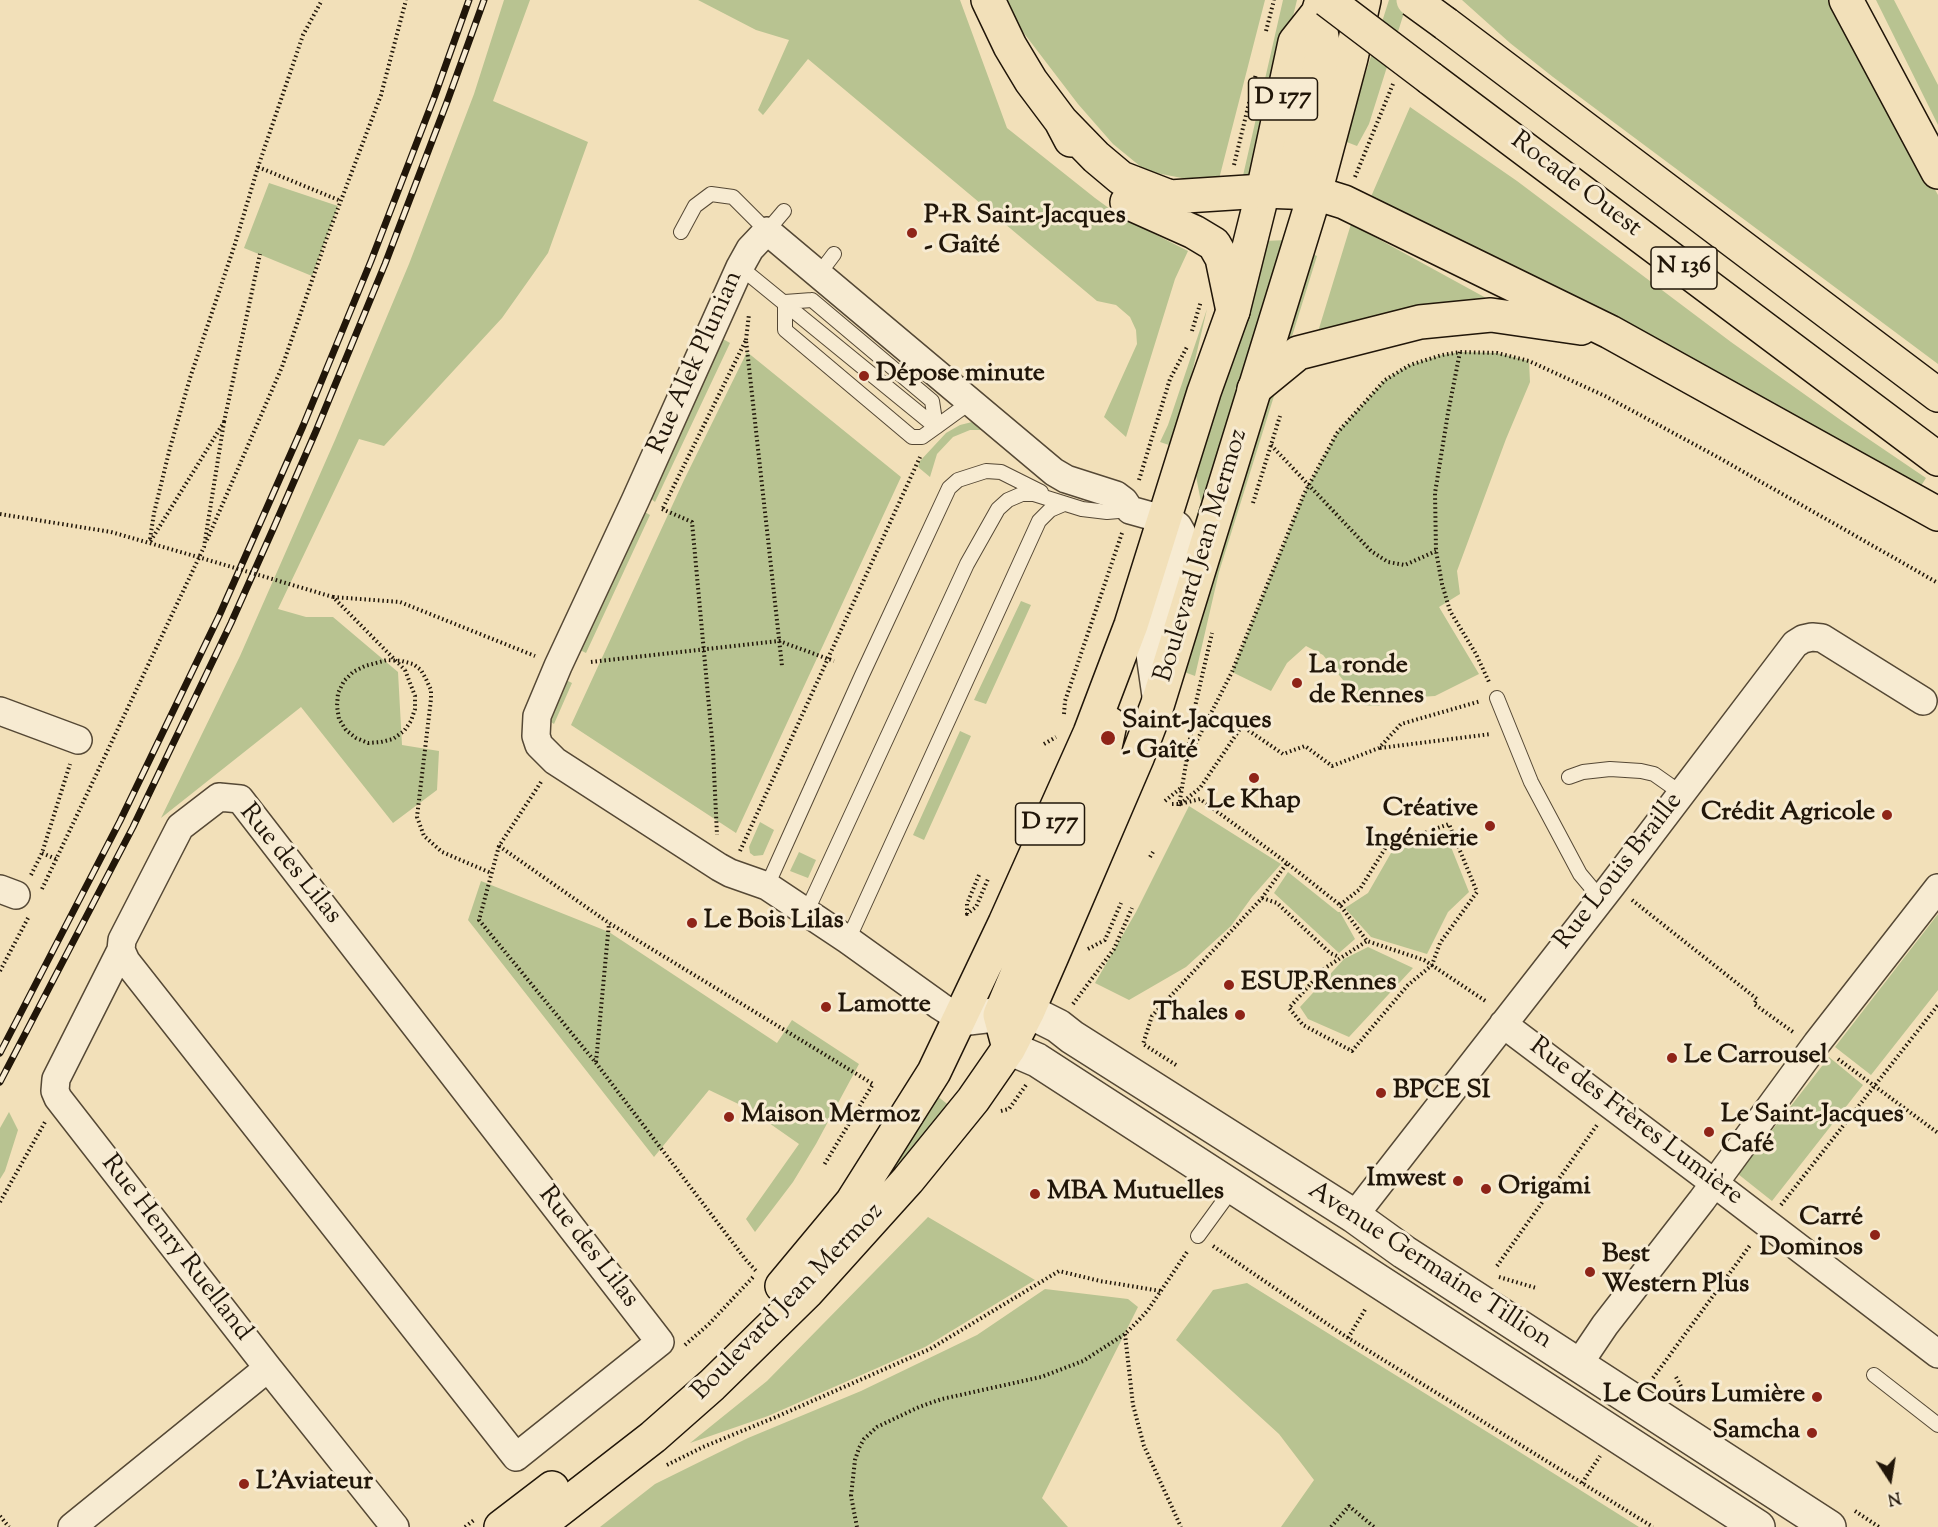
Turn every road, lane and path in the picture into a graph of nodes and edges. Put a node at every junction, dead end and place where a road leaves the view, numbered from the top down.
1 (322, 0) edge
2 (406, 0) edge
3 (988, 0) edge
4 (1274, 0) edge
5 (1364, 0) edge
6 (1374, 0) edge
7 (1413, 0) edge
8 (1846, 0) edge
9 (1322, 4) edge
10 (1265, 36) dead end
11 (1351, 58) junction
12 (1257, 69) dead end
13 (1396, 74) dead end
14 (1061, 121) junction
15 (258, 167) junction
16 (1938, 172) edge
17 (1263, 191) junction
18 (1227, 194) junction
19 (1330, 198) junction
20 (341, 201) junction
21 (776, 221) junction
22 (681, 232) dead end
23 (260, 254) dead end
24 (740, 267) junction
25 (1202, 297) dead end
26 (785, 302) junction
27 (1233, 311) junction
28 (1610, 332) junction
29 (1191, 335) dead end
30 (1188, 345) dead end
31 (1460, 352) junction
32 (1254, 389) junction
33 (1938, 395) edge
34 (969, 403) junction
35 (224, 422) junction
36 (936, 427) junction
37 (1271, 446) dead end
38 (925, 451) dead end
39 (1938, 459) edge
40 (1309, 485) junction
41 (635, 501) junction
42 (1064, 504) junction
43 (662, 510) junction
44 (1130, 510) junction
45 (0, 514) edge
46 (1938, 514) edge
47 (1164, 520) junction
48 (150, 543) junction
49 (204, 547) junction
50 (1436, 551) junction
51 (198, 557) junction
52 (1938, 583) edge
53 (333, 597) junction
54 (1131, 625) junction
55 (1214, 627) dead end
56 (779, 641) junction
57 (703, 650) junction
58 (827, 657) junction
59 (834, 661) dead end
60 (591, 662) dead end
61 (558, 666) junction
62 (782, 666) dead end
63 (1497, 698) junction
64 (1065, 700) dead end
65 (1923, 701) dead end
66 (1157, 706) junction
67 (0, 711) edge
68 (1510, 731) junction
69 (78, 740) joint
70 (1379, 748) junction
71 (1187, 760) junction
72 (555, 761) junction
73 (1569, 777) dead end
74 (1182, 787) junction
75 (1681, 793) junction
76 (1165, 801) dead end
77 (1172, 804) dead end
78 (1179, 805) junction
79 (499, 846) junction
80 (42, 853) junction
81 (56, 859) junction
82 (1287, 863) junction
83 (724, 870) junction
84 (33, 872) dead end
85 (491, 873) junction
86 (979, 875) dead end
87 (988, 879) dead end
88 (767, 886) junction
89 (1938, 888) edge
90 (22, 898) edge
91 (1262, 898) junction
92 (1601, 899) junction
93 (1121, 903) dead end
94 (1340, 905) junction
95 (1641, 907) dead end
96 (1132, 908) dead end
97 (806, 913) junction
98 (609, 923) junction
99 (1095, 936) dead end
100 (848, 940) junction
101 (1367, 941) junction
102 (1095, 945) junction
103 (121, 950) junction
104 (1081, 952) dead end
105 (1340, 957) junction
106 (1432, 965) junction
107 (0, 971) edge
108 (1080, 994) dead end
109 (1938, 1005) edge
110 (1014, 1012) junction
111 (960, 1019) junction
112 (1506, 1020) junction
113 (1143, 1044) dead end
114 (1009, 1048) junction
115 (1825, 1049) junction
116 (596, 1063) junction
117 (1875, 1087) junction
118 (58, 1098) junction
119 (1598, 1123) dead end
120 (1938, 1133) edge
121 (824, 1165) dead end
122 (1714, 1183) junction
123 (1233, 1188) junction
124 (0, 1202) edge
125 (1354, 1216) junction
126 (1767, 1223) junction
127 (1198, 1236) junction
128 (764, 1263) dead end
129 (1497, 1266) dead end
130 (757, 1272) junction
131 (1161, 1291) junction
132 (1125, 1334) junction
133 (682, 1348) dead end
134 (1938, 1354) edge
135 (1578, 1365) junction
136 (1661, 1367) dead end
137 (268, 1368) junction
138 (1874, 1375) dead end
139 (1938, 1425) edge
140 (667, 1465) dead end
141 (0, 1516) edge
142 (492, 1520) edge
143 (9, 1527) edge
144 (72, 1527) edge
145 (395, 1527) edge
146 (465, 1527) edge
147 (537, 1527) edge
148 (857, 1527) edge
149 (1181, 1527) edge
150 (1331, 1527) edge
151 (1374, 1527) edge
152 (1653, 1527) edge
153 (1758, 1527) edge
154 (1829, 1527) edge

1 - 15 path
2 - 20 path
3 - 14 main road
4 - 10 path
5 - 11 main road
6 - 11 main road, D 177
7 - 33 main road, Rocade Ouest / N 136, bridge
8 - 16 main road
9 - 17 main road, D 177
9 - 19 main road
9 - 39 main road, Rocade Ouest / N 136, bridge
11 - 19 main road, D 177
12 - 18 path
13 - 19 path
14 - 18 main road
14 - 27 main road
15 - 20 path
15 - 48 path
17 - 18 main road
17 - 19 main road
17 - 27 main road, Boulevard Jean Mermoz / D 177
19 - 28 main road
19 - 32 main road, Boulevard Jean Mermoz
20 - 49 path
21 - 22 lane
21 - 24 street, Rue Alek Plunian
21 - 34 street
23 - 35 path
24 - 26 lane
24 - 41 street, Rue Alek Plunian
25 - 29 path
26 - 36 lane
26 - 36 lane
26 - 36 lane
27 - 47 main road, Boulevard Jean Mermoz / D 177
28 - 32 main road
28 - 46 main road
30 - 44 path
31 - 40 path
31 - 50 path
31 - 52 path
32 - 66 main road, Boulevard Jean Mermoz
34 - 36 lane
34 - 44 street
35 - 48 path
35 - 49 path
37 - 40 path
38 - 58 path
40 - 50 path
40 - 71 path
41 - 43 path
41 - 61 street, Rue Alek Plunian
42 - 44 lane
42 - 88 lane
42 - 97 lane
42 - 100 lane
43 - 56 path
43 - 57 path
44 - 47 street
44 - 64 path
45 - 48 path
47 - 54 main road, Boulevard Jean Mermoz / D 177
47 - 66 street
48 - 51 path
49 - 51 path
50 - 63 path
51 - 53 path, bridge
51 - 81 path
53 - 61 path
53 - 85 path, bridge
54 - 110 main road, Boulevard Jean Mermoz / D 177
54 - 111 main road, Boulevard Jean Mermoz / D 177
55 - 71 path
56 - 57 path
56 - 58 path
56 - 62 path
57 - 60 path
57 - 83 path
58 - 59 path
58 - 83 path
61 - 72 street, Rue Alek Plunian
63 - 68 lane
63 - 70 path
65 - 75 street, Rue Louis Braille
66 - 110 main road, Boulevard Jean Mermoz
67 - 69 street
68 - 70 path
68 - 92 lane
69 - 80 path
70 - 78 path
71 - 74 path
72 - 79 path
72 - 83 street, Rue Alek Plunian
73 - 75 lane
74 - 76 path
74 - 78 path
75 - 92 street, Rue Louis Braille
77 - 78 path
78 - 82 path
79 - 85 path
79 - 98 path
80 - 81 path
80 - 84 path
81 - 90 path
82 - 91 path
82 - 94 path
83 - 88 street, Rue Alek Plunian
85 - 116 path
86 - 87 path
88 - 97 street, Rue Alek Plunian
89 - 115 street
90 - 107 path
91 - 105 path
91 - 113 path
92 - 112 street, Rue Louis Braille
93 - 102 path
94 - 101 path
94 - 106 path
95 - 115 path
96 - 108 path
97 - 100 street, Rue Alek Plunian
98 - 116 path
98 - 121 path
99 - 102 path
100 - 111 street, Rue Alek Plunian
101 - 105 path
101 - 106 path
102 - 104 path
103 - 103 street, Rue des Lilas
103 - 118 street
105 - 106 path
106 - 112 path
109 - 117 path
110 - 111 street
110 - 114 main road
110 - 125 street, Avenue Germaine Tillion
111 - 114 main road, Avenue Germaine Tillion
111 - 142 main road, Boulevard Jean Mermoz
112 - 122 street, Rue des Frères Lumière
112 - 125 street, Rue Louis Braille
114 - 123 street, Avenue Germaine Tillion
114 - 147 main road, Boulevard Jean Mermoz
115 - 117 path
115 - 122 street
116 - 130 path
117 - 120 path
117 - 126 path
118 - 124 path
118 - 137 street, Rue Henry Ruelland
119 - 129 path
122 - 126 street, Rue des Frères Lumière
122 - 135 street
123 - 127 lane
123 - 153 street, Avenue Germaine Tillion
125 - 135 street, Avenue Germaine Tillion
126 - 134 street, Rue des Frères Lumière
126 - 136 path
127 - 131 path
127 - 152 path
128 - 130 path
130 - 133 path
131 - 132 path
131 - 140 path
132 - 148 path
132 - 149 path
135 - 154 street, Avenue Germaine Tillion
137 - 144 street
137 - 145 street, Rue Henry Ruelland
138 - 139 lane
141 - 143 path
142 - 146 path
150 - 151 path

